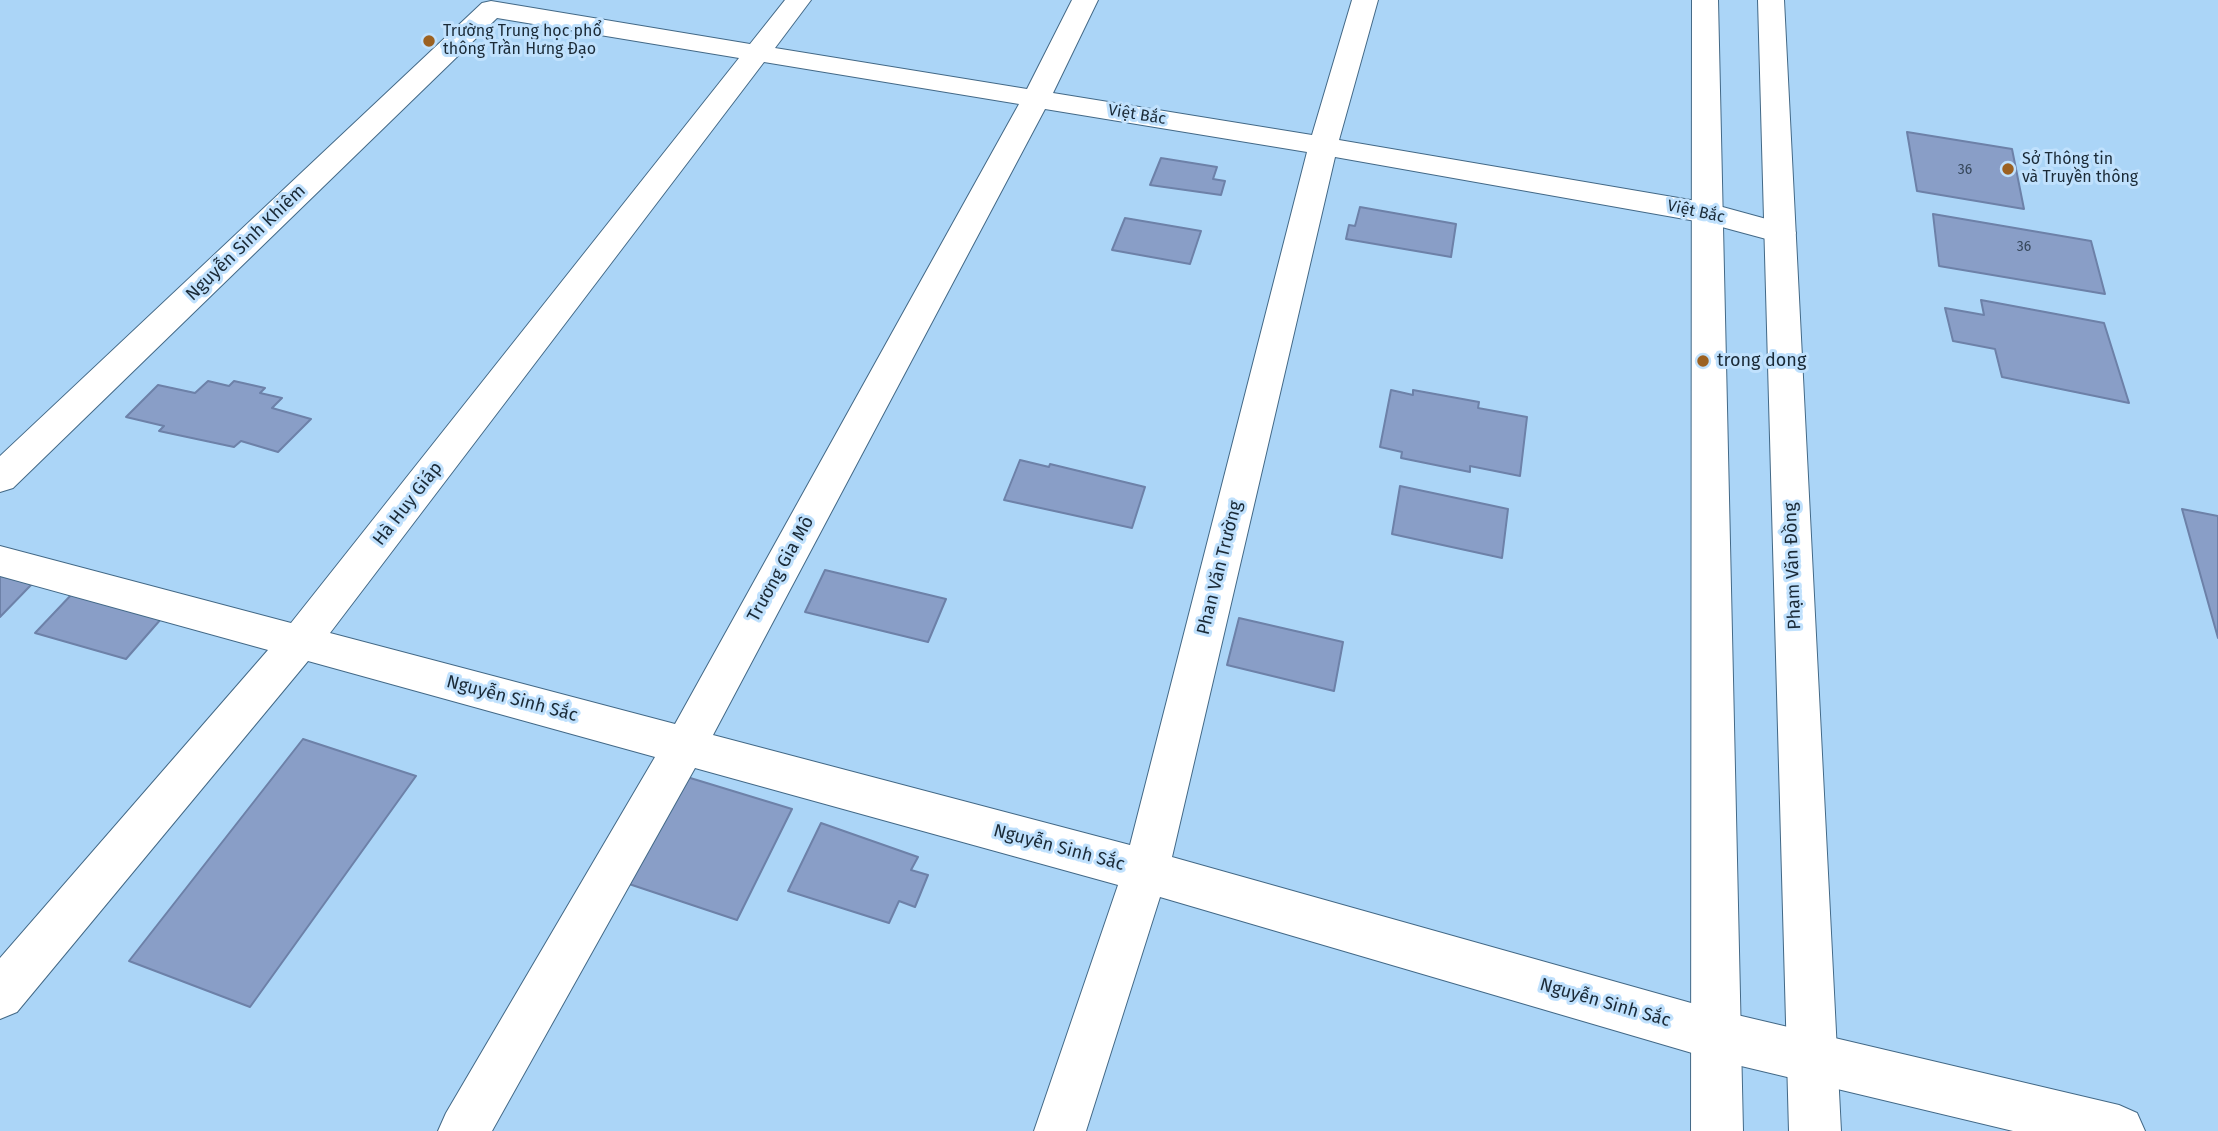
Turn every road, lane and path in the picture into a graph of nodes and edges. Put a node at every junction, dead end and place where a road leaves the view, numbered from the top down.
1 (798, 0) edge
2 (1085, 0) edge
3 (1364, 0) edge
4 (1705, 0) edge
5 (1771, 0) edge
6 (491, 9) joint
7 (759, 53) junction
8 (1036, 99) junction
9 (1323, 146) junction
10 (1708, 213) junction
11 (1781, 233) junction
12 (0, 478) edge
13 (0, 561) edge
14 (300, 642) junction
15 (685, 746) junction
16 (1146, 871) junction
17 (0, 995) edge
18 (1716, 1035) junction
19 (1812, 1060) junction
20 (464, 1131) edge
21 (1060, 1131) edge
22 (1717, 1131) edge
23 (1815, 1131) edge
24 (2119, 1131) edge

1 - 7 street, Hà Huy Giáp
2 - 8 street, Trương Gia Mô
3 - 9 street, Phan Văn Trường
4 - 10 street
5 - 11 street, Phạm Văn Đồng
6 - 7 street, Việt Bắc
6 - 12 street, Nguyễn Sinh Khiêm
7 - 8 street, Việt Bắc
7 - 14 street, Hà Huy Giáp
8 - 9 street, Việt Bắc
8 - 15 street, Trương Gia Mô
9 - 10 street, Việt Bắc
9 - 16 street, Phan Văn Trường
10 - 11 street, Việt Bắc
10 - 18 street
11 - 19 street, Phạm Văn Đồng
13 - 14 street, Nguyễn Sinh Sắc
14 - 15 street, Nguyễn Sinh Sắc
14 - 17 street, Hà Huy Giáp
15 - 16 street, Nguyễn Sinh Sắc
15 - 20 street, Trương Gia Mô
16 - 18 street, Nguyễn Sinh Sắc
16 - 21 street, Phan Văn Trường
18 - 19 street, Nguyễn Sinh Sắc
18 - 22 street
19 - 23 street, Phạm Văn Đồng
19 - 24 street, Nguyễn Sinh Sắc

